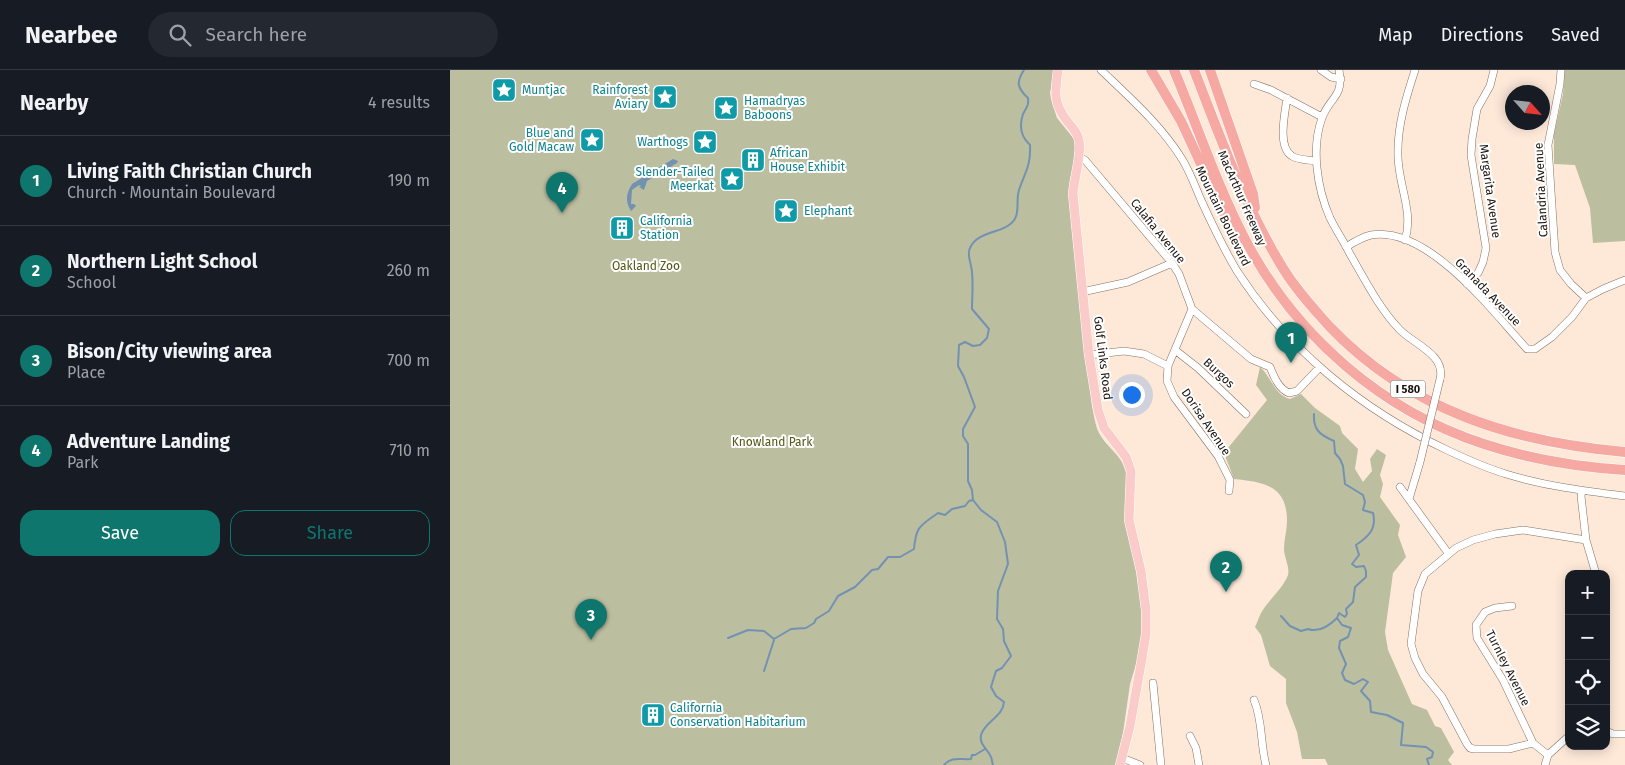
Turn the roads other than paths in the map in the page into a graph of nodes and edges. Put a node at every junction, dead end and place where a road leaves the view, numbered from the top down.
1 (1058, 70) edge
2 (1101, 70) edge
3 (1151, 70) edge
4 (1174, 70) edge
5 (1194, 70) edge
6 (1210, 70) edge
7 (1321, 70) edge
8 (1339, 70) edge
9 (1415, 70) edge
10 (1494, 70) edge
11 (1561, 70) edge
12 (1341, 79) junction
13 (1254, 84) dead end
14 (1287, 98) junction
15 (1322, 116) junction
16 (1079, 157) junction
17 (1316, 161) junction
18 (1258, 222) junction
19 (1405, 240) junction
20 (1346, 247) junction
21 (1172, 263) junction
22 (1625, 280) edge
23 (1271, 284) junction
24 (1467, 284) junction
25 (1082, 292) junction
26 (1586, 298) junction
27 (1192, 309) junction
28 (1175, 350) junction
29 (1089, 355) junction
30 (1168, 366) junction
31 (1320, 367) junction
32 (1246, 414) dead end
33 (1625, 452) edge
34 (1625, 470) edge
35 (1400, 487) dead end
36 (1582, 490) junction
37 (1229, 491) dead end
38 (1625, 496) edge
39 (1409, 499) junction
40 (1586, 540) junction
41 (1448, 553) junction
42 (1595, 570) edge
43 (1512, 606) dead end
44 (1153, 683) dead end
45 (1254, 700) dead end
46 (1610, 733) edge
47 (1625, 734) edge
48 (1190, 736) dead end
49 (1565, 740) edge
50 (1533, 743) junction
51 (1548, 755) junction
52 (1122, 761) edge
53 (1140, 765) edge
54 (1161, 765) edge
55 (1199, 765) edge
56 (1266, 765) edge
57 (1545, 765) edge

1 - 16 main road, Golf Links Road
2 - 31 street, Mountain Boulevard
3 - 23 highway
4 - 23 highway, MacArthur Freeway / I 580
5 - 18 highway, MacArthur Freeway / I 580
6 - 18 highway
7 - 12 street
8 - 12 street
9 - 19 street
10 - 24 street, Margarita Avenue
11 - 26 street, Calandria Avenue
12 - 15 street
13 - 14 street
14 - 15 street
14 - 17 street
15 - 17 street
16 - 21 street, Calafia Avenue
16 - 25 main road, Golf Links Road
17 - 20 street
18 - 33 highway, MacArthur Freeway / I 580
19 - 20 street, Granada Avenue
19 - 24 street, Granada Avenue
20 - 39 street, bridge
21 - 25 street
21 - 27 street, Calafia Avenue
22 - 26 street
23 - 34 highway, MacArthur Freeway / I 580
24 - 26 street, Granada Avenue
25 - 29 main road, Golf Links Road
27 - 28 street
27 - 31 street, Calafia Avenue
28 - 30 street
28 - 32 street, Burgos
29 - 30 street
29 - 52 main road, Golf Links Road
30 - 37 street, Dorisa Avenue
31 - 36 street, Mountain Boulevard
35 - 39 street
36 - 38 street, Mountain Boulevard
36 - 40 street
39 - 41 street
40 - 41 street
40 - 42 street
41 - 50 street
43 - 50 street, Turnley Avenue
44 - 54 street
45 - 56 street
46 - 47 street
48 - 55 street
49 - 51 street
50 - 51 street, Turnley Avenue
51 - 57 street
52 - 53 street

